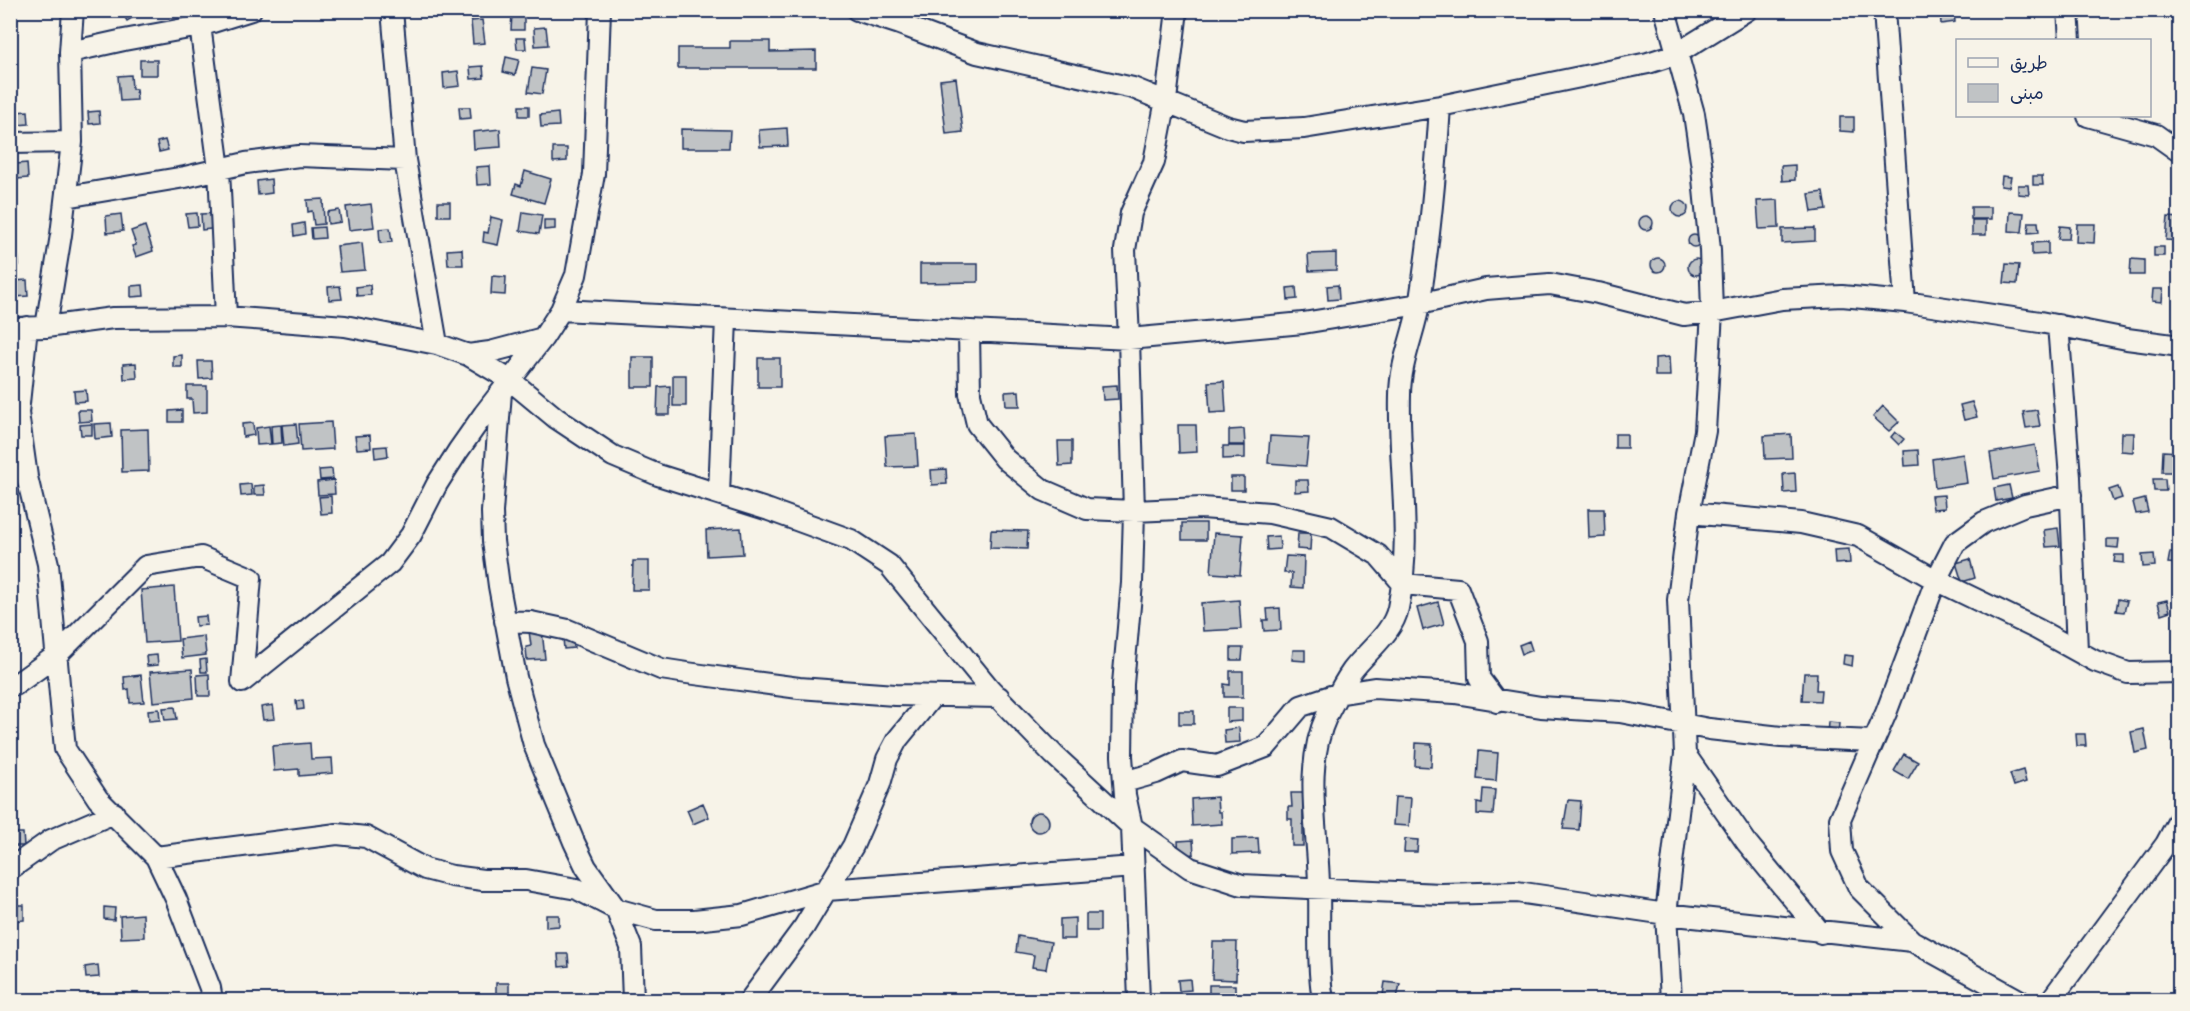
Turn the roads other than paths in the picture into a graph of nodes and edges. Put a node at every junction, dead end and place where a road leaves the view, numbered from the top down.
1 (73, 10) edge
2 (251, 10) edge
3 (392, 10) edge
4 (600, 10) edge
5 (857, 10) edge
6 (1176, 10) edge
7 (1665, 10) edge
8 (1747, 10) edge
9 (1884, 10) edge
10 (2068, 10) edge
11 (895, 17) edge
12 (199, 18) edge
13 (2070, 39) edge
14 (69, 52) junction
15 (1676, 54) junction
16 (1166, 100) junction
17 (1440, 106) junction
18 (2092, 117) edge
19 (72, 142) junction
20 (10, 143) edge
21 (2180, 152) edge
22 (405, 160) junction
23 (219, 169) junction
24 (66, 197) junction
25 (1905, 302) junction
26 (1419, 304) junction
27 (561, 310) junction
28 (1712, 312) junction
29 (226, 317) junction
30 (726, 319) junction
31 (2058, 325) junction
32 (28, 327) edge
33 (969, 331) junction
34 (543, 338) junction
35 (1130, 339) junction
36 (437, 344) junction
37 (2180, 346) edge
38 (468, 356) junction
39 (506, 386) junction
40 (719, 494) junction
41 (2071, 495) junction
42 (1134, 511) junction
43 (1689, 513) junction
44 (1936, 580) junction
45 (1403, 584) junction
46 (505, 621) junction
47 (2077, 651) junction
48 (57, 655) junction
49 (2180, 672) edge
50 (10, 686) edge
51 (1338, 694) junction
52 (933, 696) junction
53 (999, 698) junction
54 (1497, 702) junction
55 (1684, 722) junction
56 (1874, 741) junction
57 (1685, 754) junction
58 (1124, 782) junction
59 (114, 813) junction
60 (2180, 818) edge
61 (1132, 827) junction
62 (156, 857) junction
63 (1134, 867) junction
64 (10, 869) edge
65 (1319, 887) junction
66 (827, 890) junction
67 (616, 909) junction
68 (1666, 915) junction
69 (1821, 933) junction
70 (1912, 941) junction
71 (212, 1000) edge
72 (633, 1000) edge
73 (750, 1000) edge
74 (1139, 1000) edge
75 (1323, 1000) edge
76 (1671, 1000) edge
77 (2019, 1000) edge
78 (2051, 1000) edge

1 - 14 street
2 - 12 street
3 - 22 street
4 - 27 street
5 - 11 street
6 - 16 street
7 - 15 street
8 - 15 street
9 - 25 street
10 - 13 street
11 - 16 street
12 - 14 street
12 - 23 street
14 - 19 street
15 - 17 street
15 - 28 street
16 - 17 street
16 - 35 street
17 - 26 street
18 - 21 street
19 - 20 street
19 - 24 street
22 - 23 street
22 - 36 street
23 - 24 street
23 - 29 street
24 - 32 street
25 - 28 street
25 - 31 street
26 - 28 street
26 - 35 street
26 - 45 street
27 - 30 street
27 - 34 street
28 - 43 street
29 - 32 street
29 - 36 street
30 - 33 street
30 - 40 street
31 - 37 street
31 - 41 street
32 - 48 street
33 - 35 street
33 - 42 street
34 - 38 street
34 - 39 street
35 - 42 street
36 - 38 street
38 - 39 street
39 - 40 street
39 - 46 street
39 - 48 street
40 - 53 street
41 - 44 street
41 - 47 street
42 - 45 street
42 - 58 street
43 - 44 street
43 - 55 street
44 - 47 street
44 - 56 street
45 - 51 street
45 - 54 street
46 - 52 street
46 - 67 street
47 - 49 street
48 - 50 street
48 - 59 street
51 - 54 street
51 - 58 street
51 - 65 street
52 - 53 street
52 - 66 street
53 - 61 street
54 - 55 street
55 - 56 street
55 - 57 street
56 - 70 street
57 - 68 street
57 - 69 street
58 - 61 street
59 - 62 street
59 - 64 street
60 - 78 street
61 - 63 street
61 - 65 street
62 - 67 street
62 - 71 street
63 - 66 street
63 - 74 street
65 - 68 street
65 - 75 street
66 - 67 street
66 - 73 street
67 - 72 street
68 - 69 street
68 - 76 street
69 - 70 street
70 - 77 street

